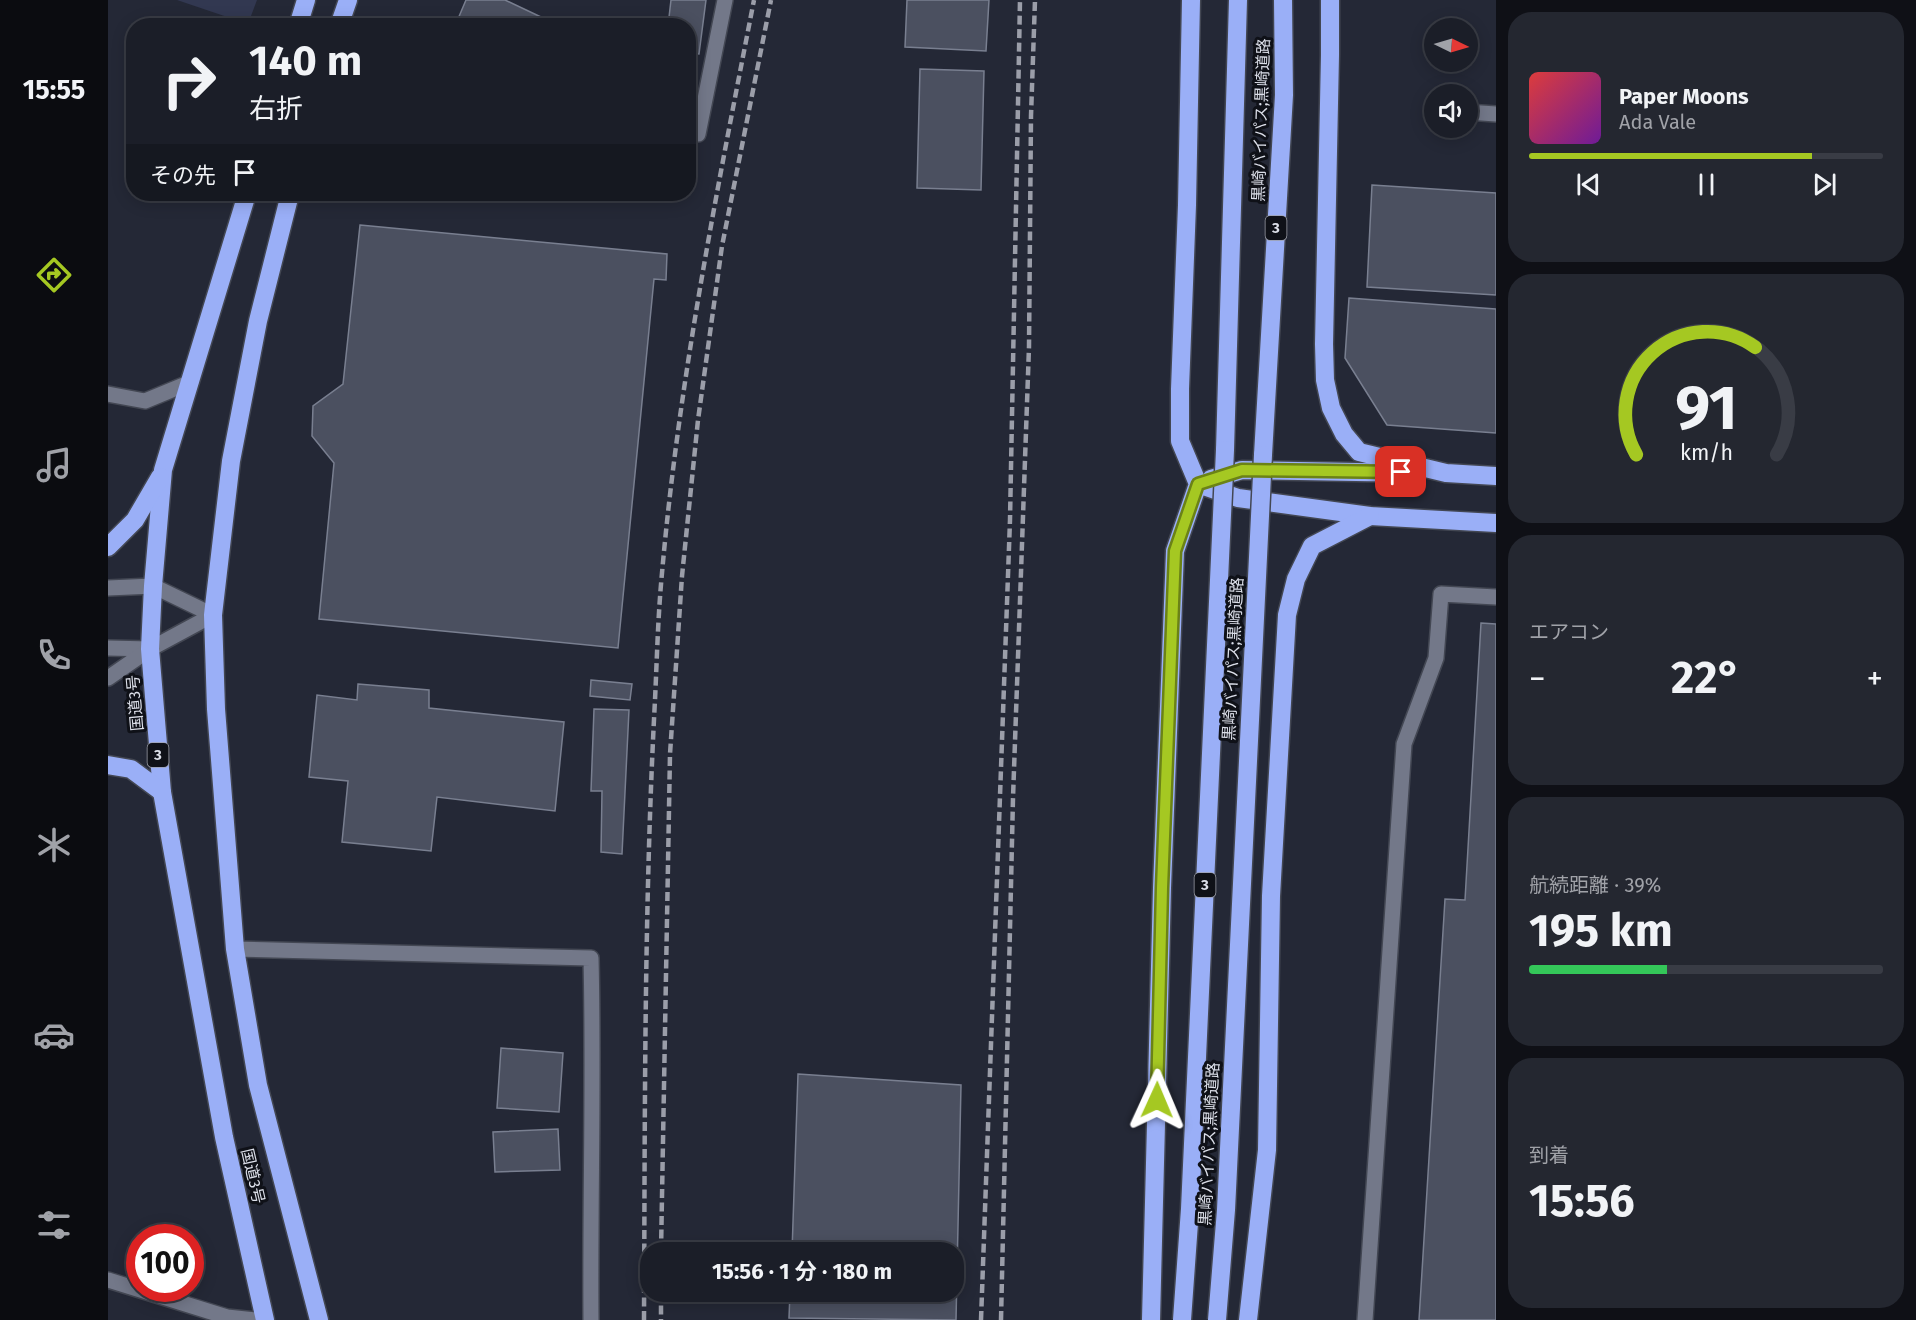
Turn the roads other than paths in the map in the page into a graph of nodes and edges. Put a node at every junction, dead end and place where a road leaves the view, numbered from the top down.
1 (306, 0) edge
2 (348, 0) edge
3 (725, 0) edge
4 (1191, 0) edge
5 (1238, 0) edge
6 (1283, 0) edge
7 (1330, 0) edge
8 (300, 18) edge
9 (342, 18) edge
10 (1478, 113) edge
11 (1496, 114) edge
12 (696, 134) edge
13 (245, 201) edge
14 (288, 201) edge
15 (191, 382) junction
16 (108, 394) edge
17 (163, 470) junction
18 (1446, 473) junction
19 (1496, 476) edge
20 (1198, 484) junction
21 (1370, 516) junction
22 (1496, 523) edge
23 (108, 547) edge
24 (153, 586) junction
25 (108, 588) edge
26 (1496, 597) edge
27 (213, 615) junction
28 (108, 648) edge
29 (150, 649) junction
30 (108, 678) edge
31 (108, 765) edge
32 (162, 792) junction
33 (235, 949) junction
34 (108, 1280) edge
35 (256, 1320) edge
36 (266, 1320) edge
37 (319, 1320) edge
38 (591, 1320) edge
39 (1151, 1320) edge
40 (1182, 1320) edge
41 (1217, 1320) edge
42 (1248, 1320) edge
43 (1365, 1320) edge

1 - 8 highway
2 - 9 highway
3 - 12 street
4 - 20 highway
5 - 40 highway, 黒崎バイパス;黒崎道路 / 3, bridge
6 - 41 highway, 黒崎バイパス;黒崎道路 / 3, bridge
7 - 18 highway
10 - 11 street
13 - 15 highway, 国道3号 / 3
14 - 27 highway, 国道3号
15 - 16 street
15 - 17 highway, 国道3号 / 3
17 - 23 highway
17 - 24 highway, 国道3号 / 3
18 - 19 highway
18 - 20 highway
20 - 21 highway
20 - 39 highway
21 - 22 highway
21 - 42 highway
24 - 25 street
24 - 27 street
24 - 29 highway, 国道3号 / 3
26 - 43 street
27 - 29 street
27 - 33 highway, 国道3号
28 - 29 street
29 - 30 street
29 - 32 highway, 国道3号 / 3
31 - 32 highway
32 - 36 highway, 国道3号 / 3
33 - 37 highway, 国道3号
33 - 38 street
34 - 35 street

